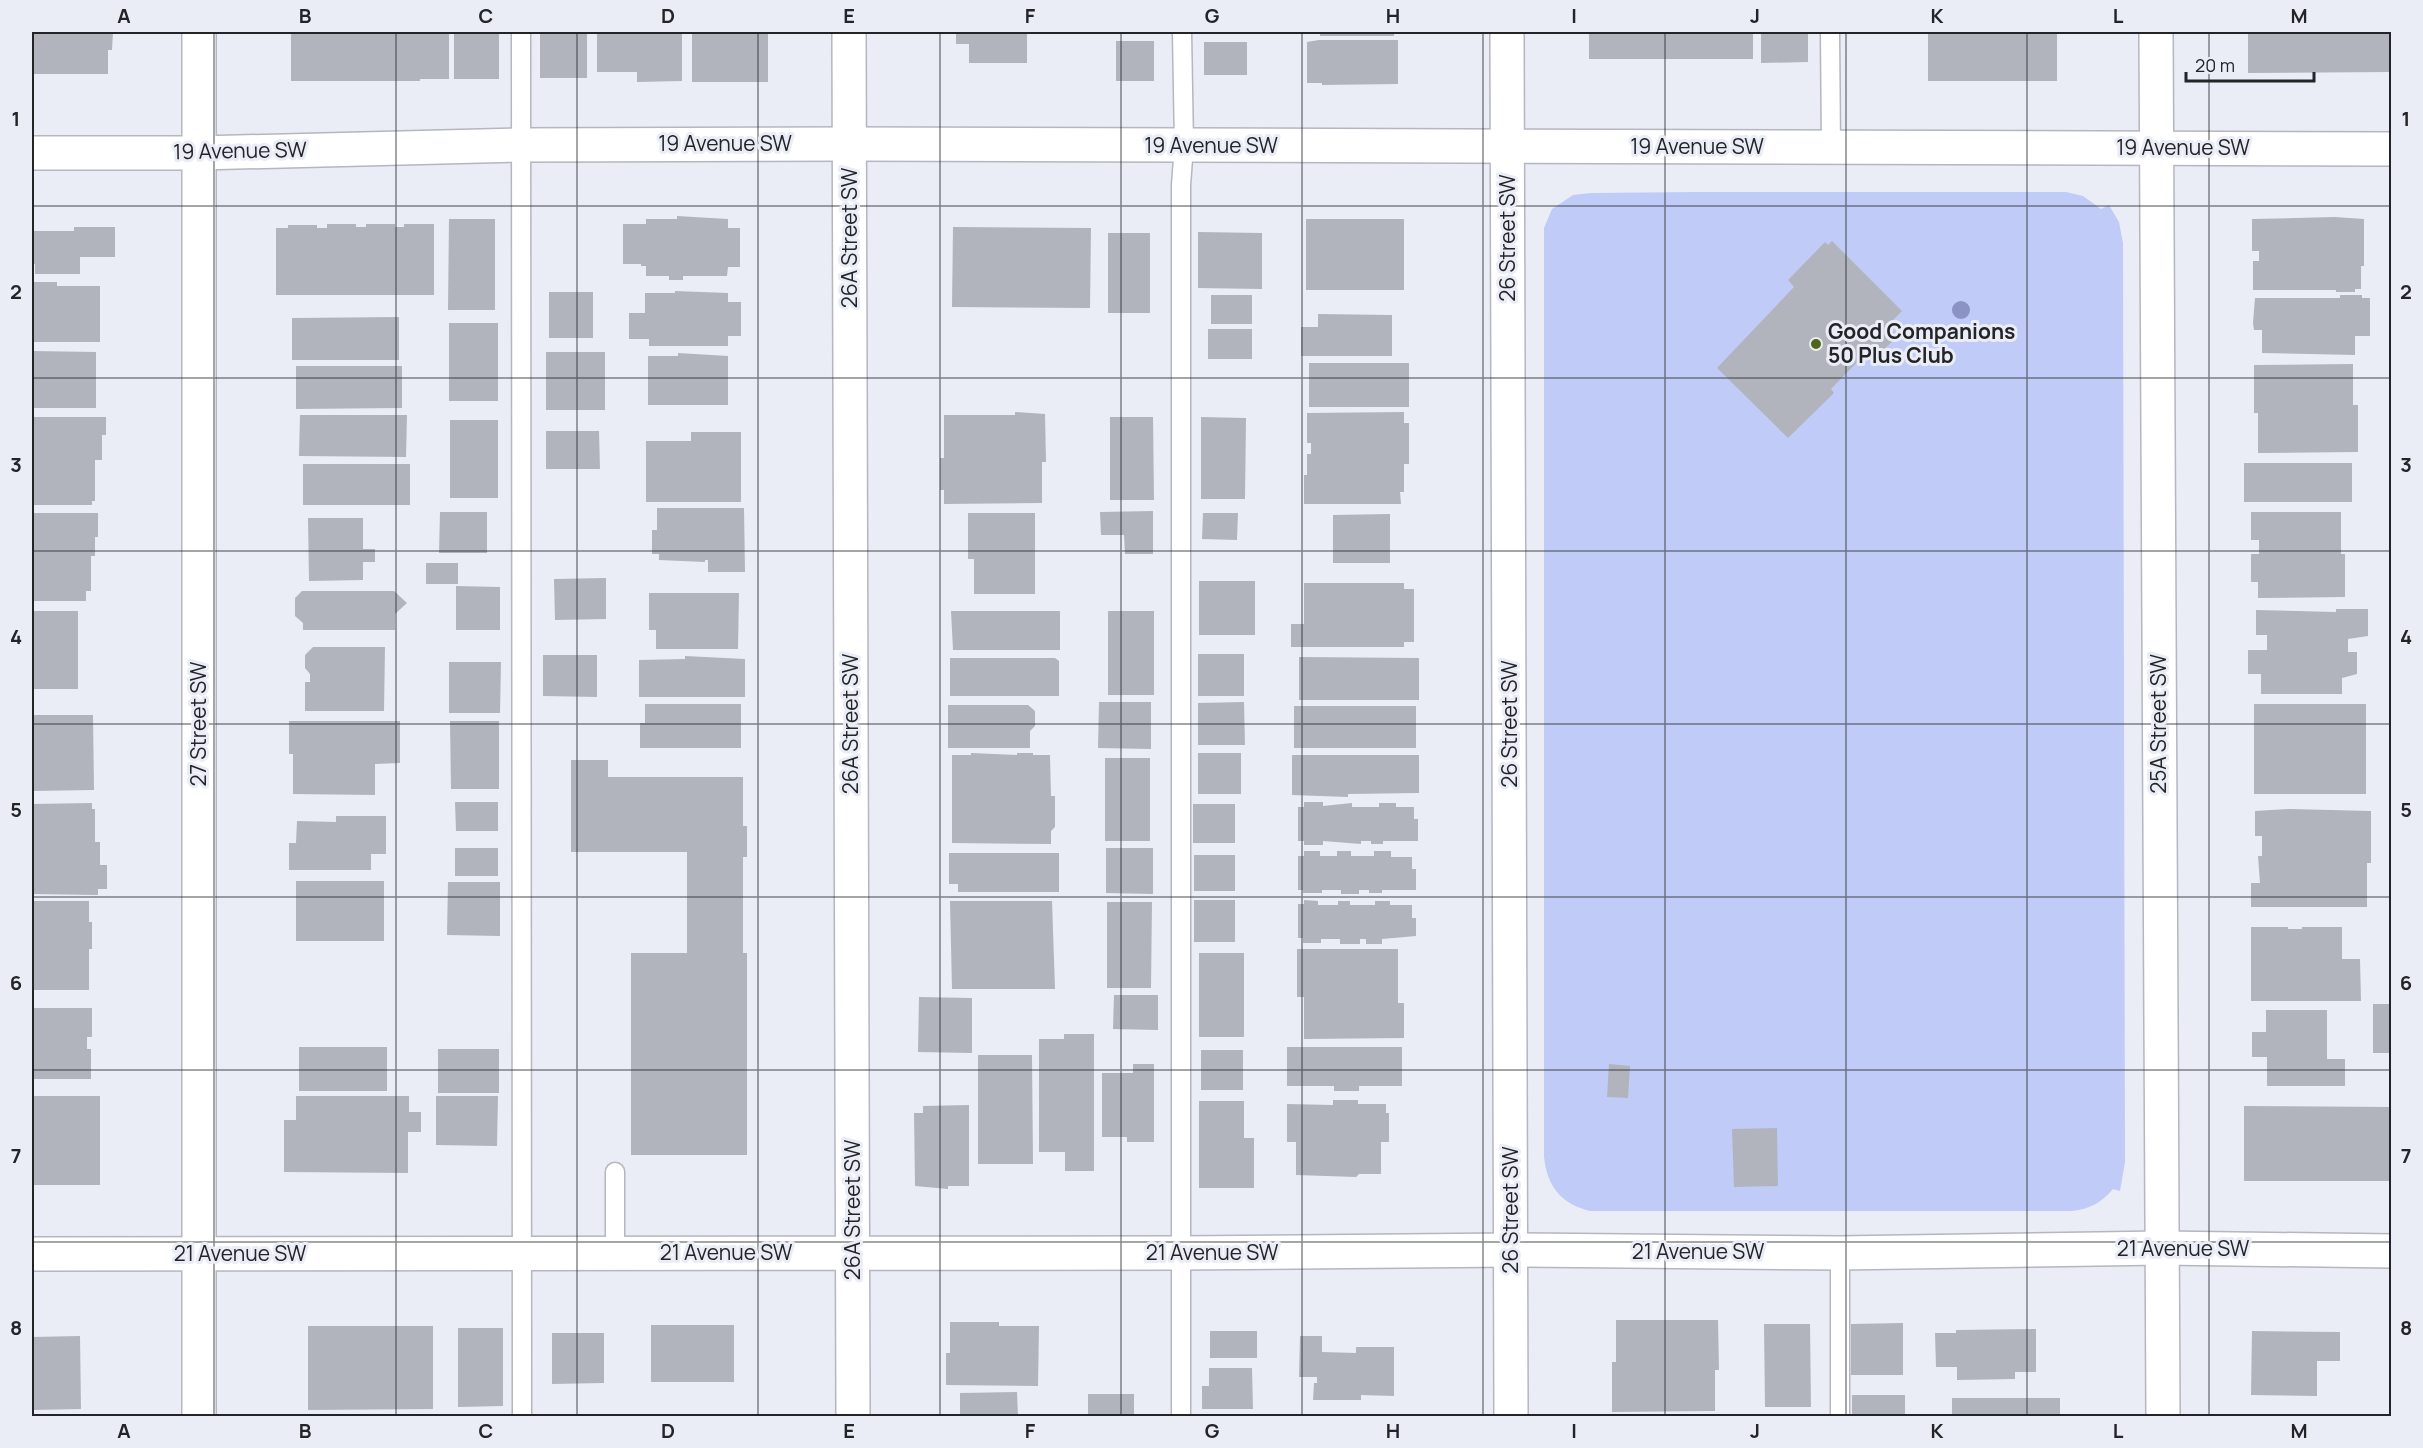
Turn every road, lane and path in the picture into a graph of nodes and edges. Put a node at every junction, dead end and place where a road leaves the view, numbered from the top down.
1 (199, 32) edge
2 (521, 32) edge
3 (849, 32) edge
4 (1182, 32) edge
5 (1507, 32) edge
6 (1830, 32) edge
7 (2156, 32) edge
8 (849, 144) junction
9 (521, 145) junction
10 (1508, 145) junction
11 (1184, 146) junction
12 (1831, 148) junction
13 (2156, 148) junction
14 (2391, 149) edge
15 (32, 153) edge
16 (199, 153) junction
17 (615, 1172) dead end
18 (2162, 1248) junction
19 (1511, 1250) junction
20 (2391, 1251) edge
21 (1840, 1252) junction
22 (615, 1253) junction
23 (853, 1253) junction
24 (1181, 1253) junction
25 (32, 1254) edge
26 (199, 1254) junction
27 (520, 1254) junction
28 (199, 1416) edge
29 (522, 1416) edge
30 (853, 1416) edge
31 (1181, 1416) edge
32 (1511, 1416) edge
33 (1840, 1416) edge
34 (2163, 1416) edge

1 - 16 street, 27 Street SW
2 - 9 lane
3 - 8 street, 26A Street SW
4 - 11 lane
5 - 10 street, 26 Street SW
6 - 12 lane
7 - 13 street, 25A Street SW
8 - 9 street, 19 Avenue SW
8 - 11 street, 19 Avenue SW
8 - 23 street, 26A Street SW
9 - 16 street, 19 Avenue SW
9 - 27 lane
10 - 11 street, 19 Avenue SW
10 - 12 street, 19 Avenue SW
10 - 19 street, 26 Street SW
11 - 24 lane
12 - 13 street, 19 Avenue SW
13 - 14 street, 19 Avenue SW
13 - 18 street, 25A Street SW
15 - 16 street, 19 Avenue SW
16 - 26 street, 27 Street SW
17 - 22 lane
18 - 20 street, 21 Avenue SW
18 - 21 street, 21 Avenue SW
18 - 34 street, 25A Street SW
19 - 21 street, 21 Avenue SW
19 - 24 street, 21 Avenue SW
19 - 32 street, 26 Street SW
21 - 33 lane
22 - 23 street, 21 Avenue SW
22 - 27 street, 21 Avenue SW
23 - 24 street, 21 Avenue SW
23 - 30 street, 26A Street SW
24 - 31 lane
25 - 26 street, 21 Avenue SW
26 - 27 street, 21 Avenue SW
26 - 28 street, 27 Street SW
27 - 29 lane

